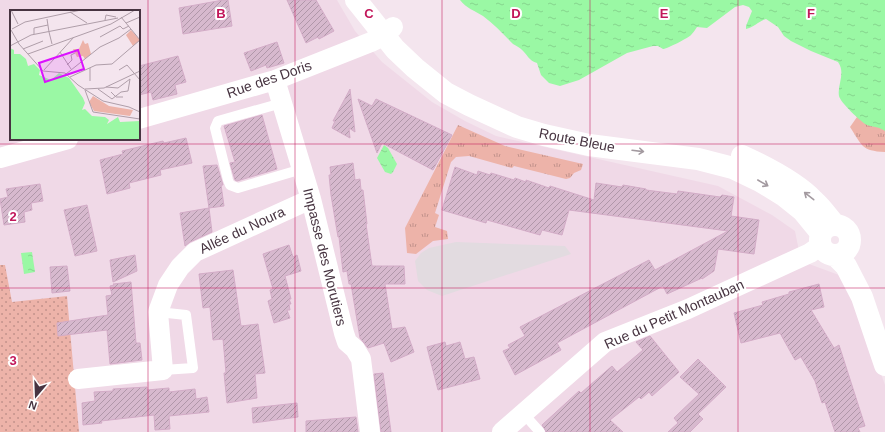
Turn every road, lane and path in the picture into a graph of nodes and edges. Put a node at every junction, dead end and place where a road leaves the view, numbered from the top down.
1 (356, 0) edge
2 (373, 0) edge
3 (388, 31) junction
4 (275, 80) junction
5 (282, 103) junction
6 (140, 119) edge
7 (64, 140) edge
8 (0, 158) edge
9 (302, 169) junction
10 (311, 199) junction
11 (832, 241) junction
12 (158, 312) junction
13 (885, 328) edge
14 (885, 365) edge
15 (163, 370) junction
16 (78, 379) dead end
17 (523, 413) junction
18 (370, 432) edge
19 (502, 432) edge
20 (540, 432) edge

1 - 3 street, Route Bleue
2 - 3 street, Route Bleue
3 - 4 street, Rue des Doris
3 - 11 street, Route Bleue
4 - 5 street, Impasse des Morutiers
4 - 6 street, Rue des Doris
5 - 9 street, Impasse des Morutiers
5 - 9 lane
7 - 8 street
9 - 10 street, Impasse des Morutiers
10 - 12 street, Allée du Noura
10 - 18 street, Impasse des Morutiers
11 - 13 street, Route Bleue
11 - 14 street, Route Bleue
11 - 17 street, Rue du Petit Montauban
12 - 15 street, Allée du Noura
12 - 15 lane
15 - 16 street
17 - 19 street, Rue du Petit Montauban
17 - 20 lane

